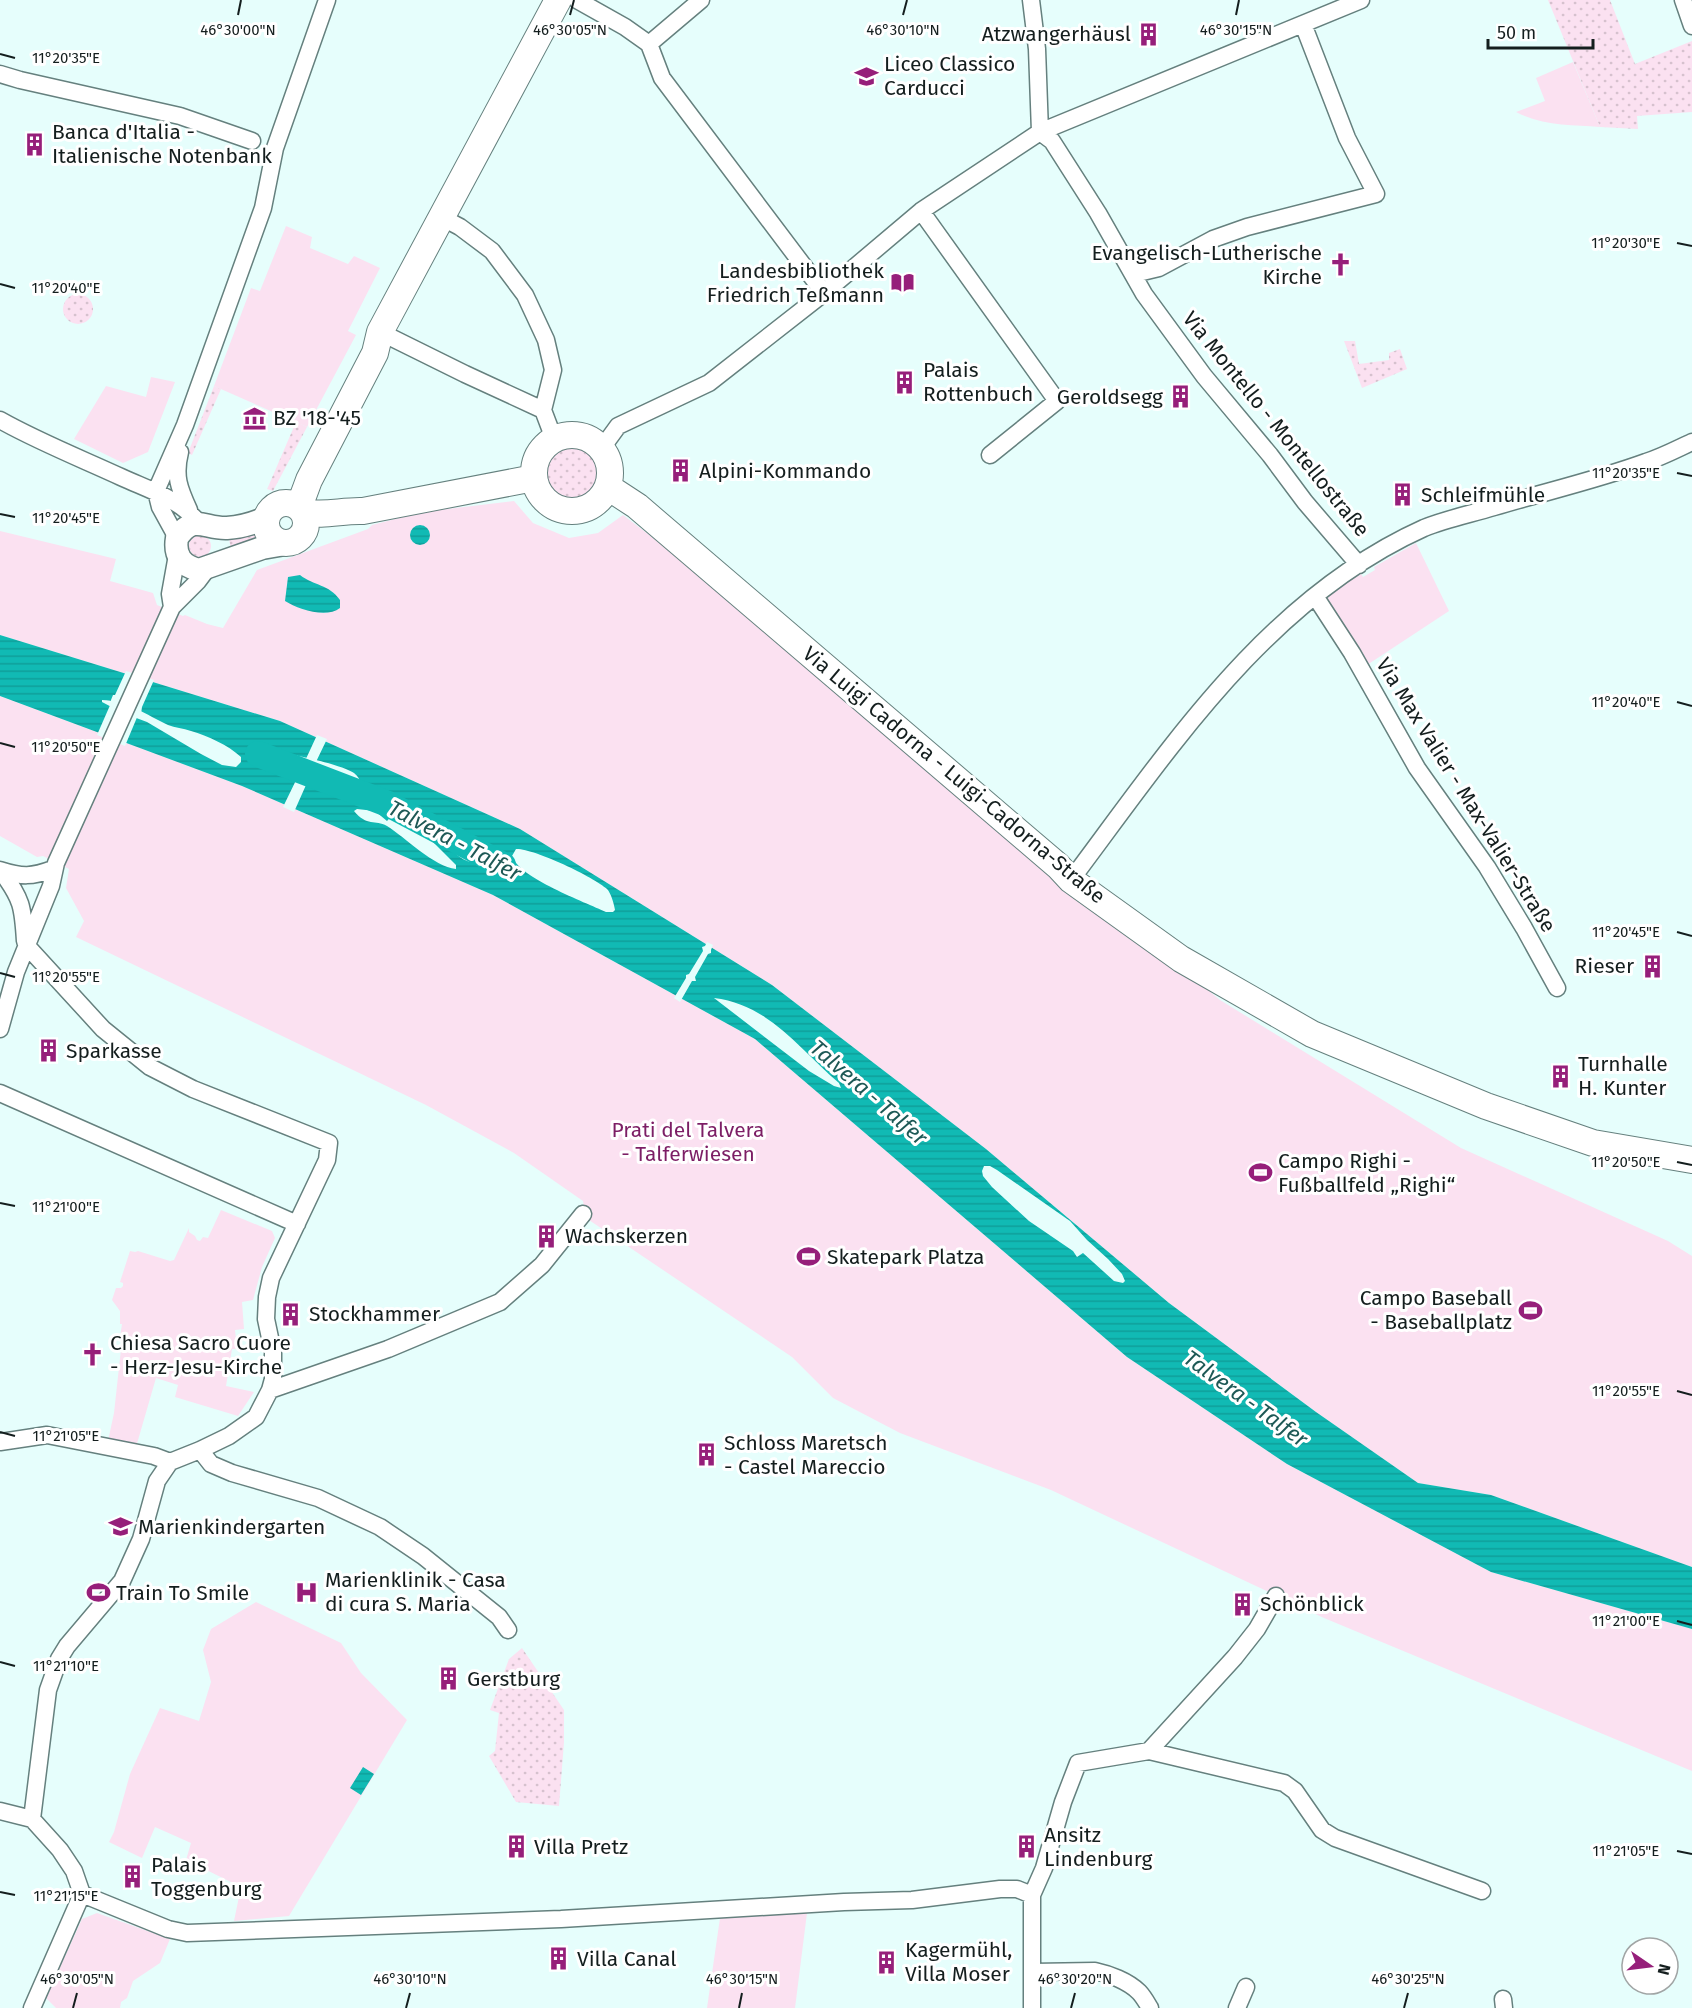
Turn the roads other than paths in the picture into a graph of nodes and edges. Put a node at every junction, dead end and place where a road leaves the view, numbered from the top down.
1 (327, 0) edge
2 (558, 0) edge
3 (577, 0) edge
4 (701, 0) edge
5 (1361, 0) edge
6 (1683, 0) edge
7 (1029, 2) edge
8 (1303, 24) junction
9 (1692, 26) edge
10 (649, 44) junction
11 (0, 74) edge
12 (1041, 132) junction
13 (263, 144) junction
14 (921, 211) junction
15 (441, 217) junction
16 (1134, 274) junction
17 (824, 293) junction
18 (380, 332) junction
19 (543, 410) junction
20 (4, 424) edge
21 (185, 424) junction
22 (554, 439) junction
23 (1692, 442) edge
24 (602, 448) junction
25 (990, 455) dead end
26 (534, 478) junction
27 (608, 487) junction
28 (156, 491) junction
29 (290, 520) junction
30 (202, 521) junction
31 (177, 547) junction
32 (1359, 565) junction
33 (211, 567) junction
34 (1315, 596) junction
35 (171, 609) junction
36 (55, 866) junction
37 (1, 871) edge
38 (1071, 880) junction
39 (26, 945) junction
40 (1557, 988) dead end
41 (0, 1029) edge
42 (0, 1093) edge
43 (1692, 1161) edge
44 (583, 1214) dead end
45 (297, 1224) junction
46 (272, 1382) junction
47 (0, 1442) edge
48 (200, 1450) junction
49 (170, 1462) junction
50 (1276, 1596) dead end
51 (508, 1630) dead end
52 (1149, 1751) junction
53 (0, 1811) edge
54 (32, 1819) junction
55 (1482, 1891) dead end
56 (82, 1894) junction
57 (1032, 1895) junction
58 (1033, 1972) junction
59 (1246, 1987) dead end
60 (32, 2008) edge
61 (1032, 2008) edge
62 (1150, 2008) edge
63 (1237, 2008) edge

1 - 13 street
2 - 15 main road
3 - 10 street
4 - 10 street
5 - 8 street
6 - 9 street
7 - 12 street
8 - 12 street
8 - 16 street
10 - 17 street
11 - 13 street
12 - 14 street
12 - 16 street, Via Montello - Montellostraße
13 - 21 street
14 - 17 street
14 - 25 street
15 - 18 main road
15 - 19 street
16 - 32 street, Via Montello - Montellostraße
17 - 24 street
18 - 19 street
18 - 29 main road
19 - 22 street
20 - 28 street
21 - 28 street
21 - 30 street
22 - 24 main road
22 - 26 main road
23 - 32 street
24 - 27 main road
26 - 27 main road
26 - 29 main road
27 - 38 main road, Via Luigi Cadorna - Luigi-Cadorna-Straße
28 - 30 street
28 - 31 street
29 - 30 street
29 - 33 street
30 - 31 street
30 - 33 street
31 - 33 street
31 - 35 street
32 - 34 street
33 - 35 street
34 - 38 street
34 - 40 street, Via Max Valier - Max-Valier-Straße
35 - 36 street
36 - 37 street
36 - 39 street
37 - 39 street
38 - 43 main road, Via Luigi Cadorna - Luigi-Cadorna-Straße
39 - 41 street
39 - 45 street
42 - 45 street
44 - 46 street
45 - 46 street
46 - 48 street
47 - 49 street
48 - 49 street
48 - 51 street
49 - 54 street
50 - 52 street
52 - 55 street
52 - 57 street
53 - 54 street
54 - 56 street
56 - 57 street
56 - 60 street
57 - 58 street
58 - 61 street
58 - 62 street
59 - 63 street

